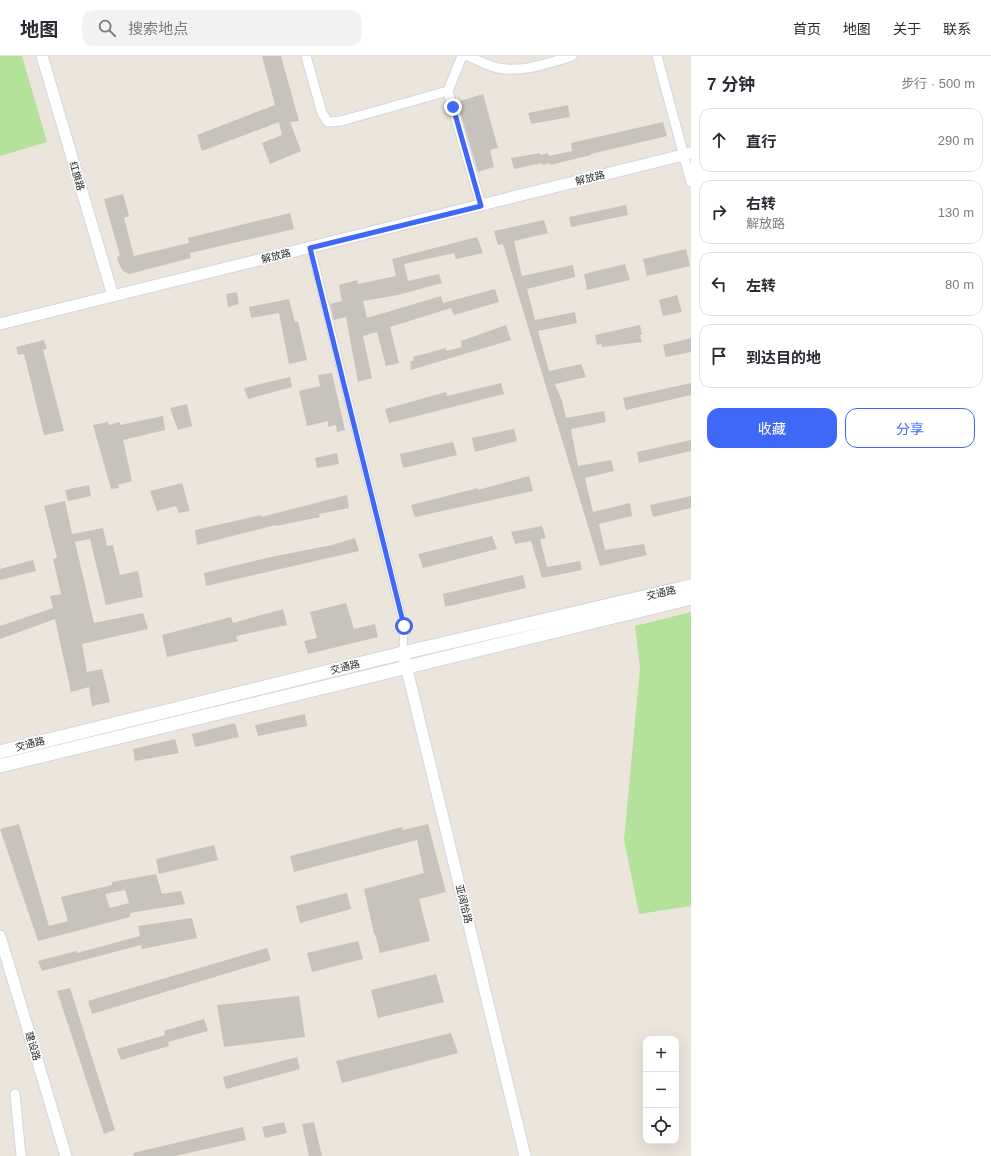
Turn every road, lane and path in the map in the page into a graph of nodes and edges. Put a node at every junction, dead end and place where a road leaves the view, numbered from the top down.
1 (42, 56) edge
2 (306, 56) edge
3 (462, 56) edge
4 (468, 56) edge
5 (572, 56) edge
6 (657, 56) edge
7 (551, 59) edge
8 (448, 91) junction
9 (688, 154) edge
10 (691, 182) edge
11 (481, 206) junction
12 (310, 248) junction
13 (113, 296) junction
14 (0, 324) edge
15 (691, 586) edge
16 (691, 598) edge
17 (402, 653) junction
18 (406, 666) junction
19 (0, 752) edge
20 (0, 766) edge
21 (0, 936) edge
22 (15, 1094) dead end
23 (21, 1156) edge
24 (66, 1156) edge
25 (525, 1156) edge

1 - 13 street, 红旗路
2 - 8 street
3 - 8 street
4 - 7 street
5 - 7 street
6 - 9 street
8 - 11 street
9 - 10 street
9 - 11 street, 解放路
11 - 12 street, 解放路
12 - 13 street, 解放路
12 - 17 street
13 - 14 street, 解放路
15 - 17 main road, 交通路
16 - 18 main road
17 - 18 street, 亚阔恰路
17 - 19 main road, 交通路
18 - 20 main road
18 - 25 street, 亚阔恰路
21 - 24 street, 建设路
22 - 23 street

